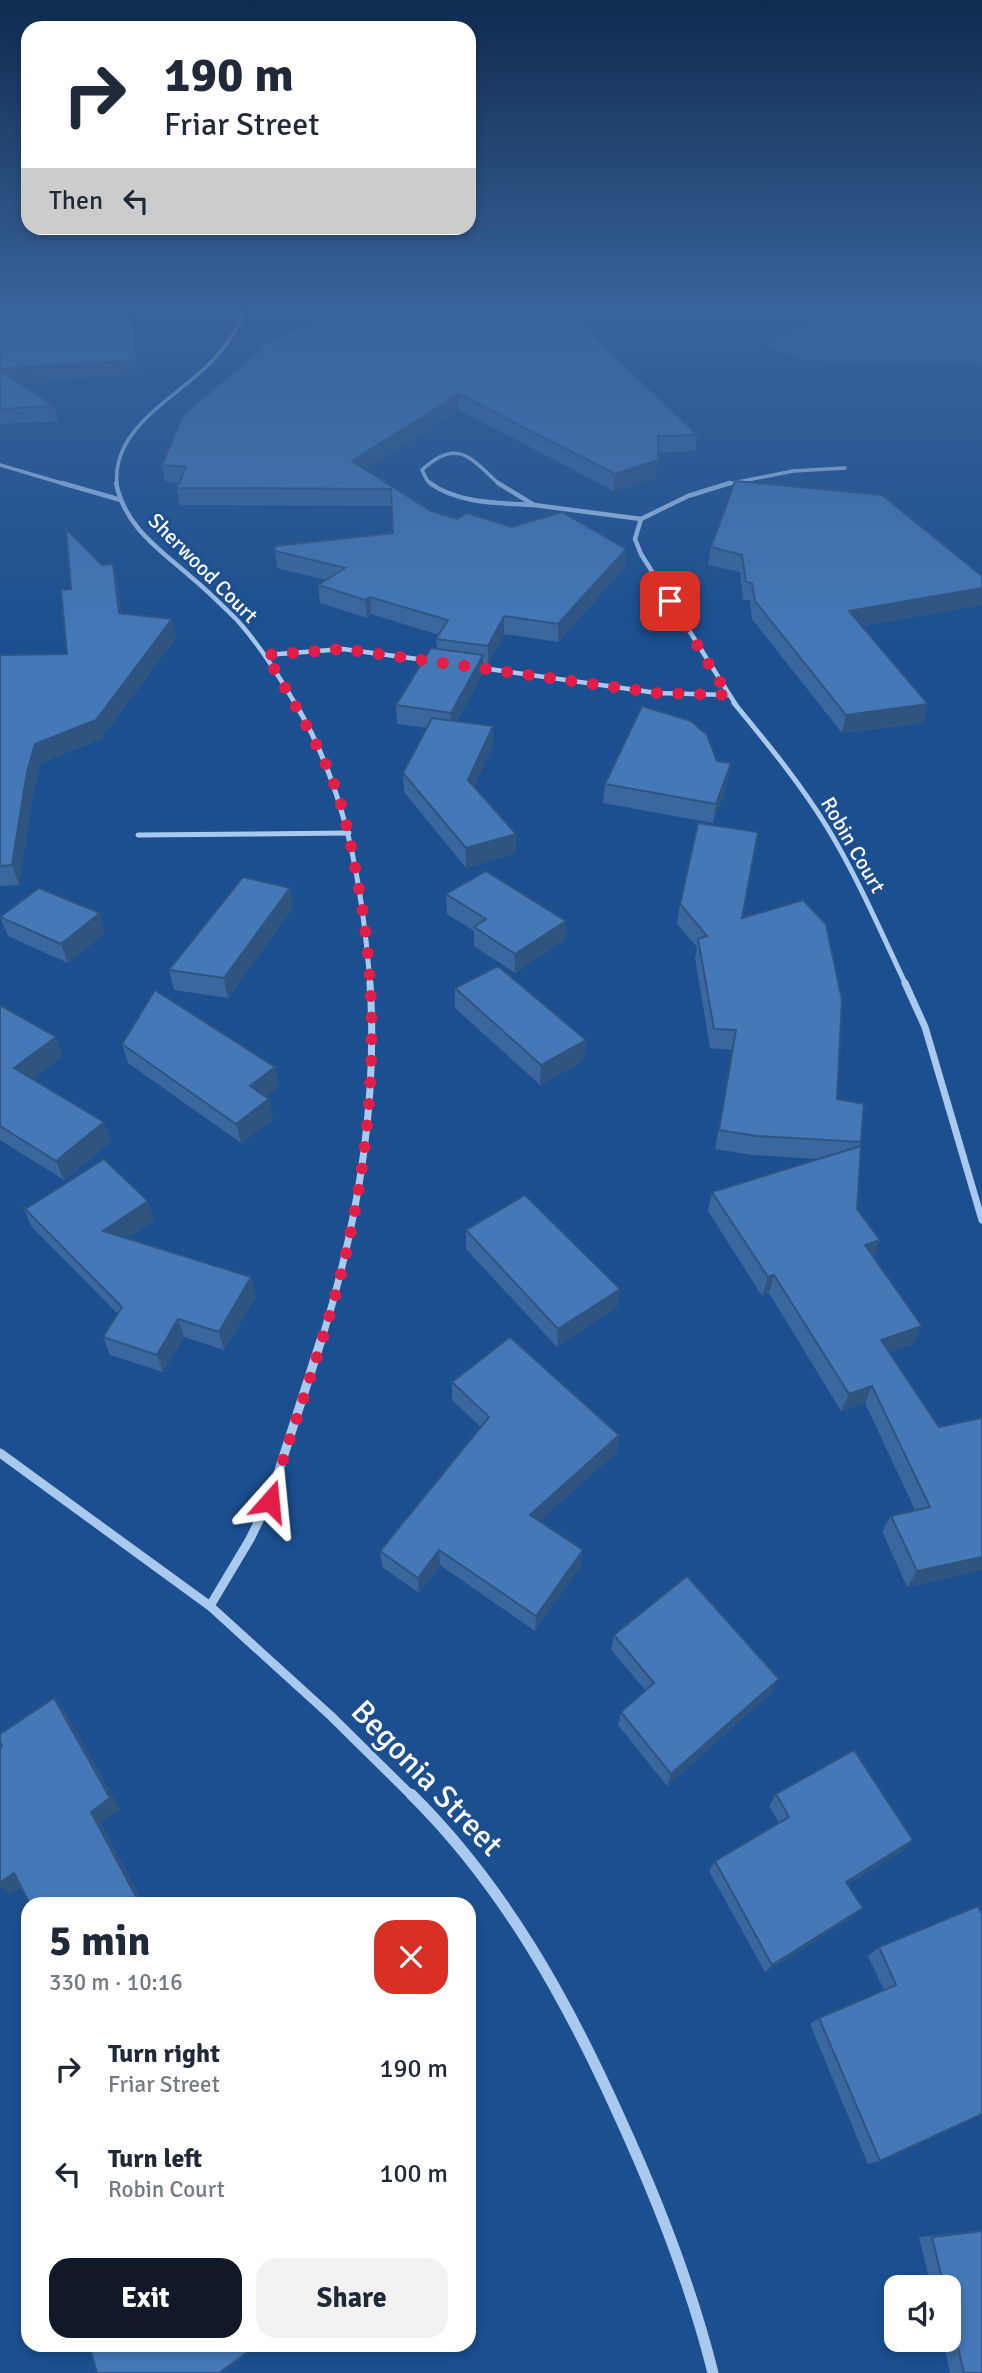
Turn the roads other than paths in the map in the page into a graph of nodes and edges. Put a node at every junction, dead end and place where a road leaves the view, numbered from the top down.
1 (143, 422) edge
2 (0, 465) edge
3 (845, 468) dead end
4 (121, 500) junction
5 (534, 505) junction
6 (641, 519) junction
7 (266, 655) junction
8 (438, 662) edge
9 (466, 666) edge
10 (728, 695) junction
11 (349, 833) junction
12 (138, 835) dead end
13 (982, 1220) edge
14 (0, 1453) edge
15 (210, 1606) junction
16 (713, 2373) edge

1 - 4 street, Sherwood Court
2 - 4 street
3 - 6 street
4 - 7 street, Sherwood Court
5 - 5 street
5 - 6 street
6 - 10 street, Robin Court
7 - 8 street
7 - 11 street, Sherwood Court
9 - 10 street
10 - 13 street, Robin Court
11 - 12 street
11 - 15 street, Sherwood Court
14 - 15 street, Begonia Street
15 - 16 street, Begonia Street

